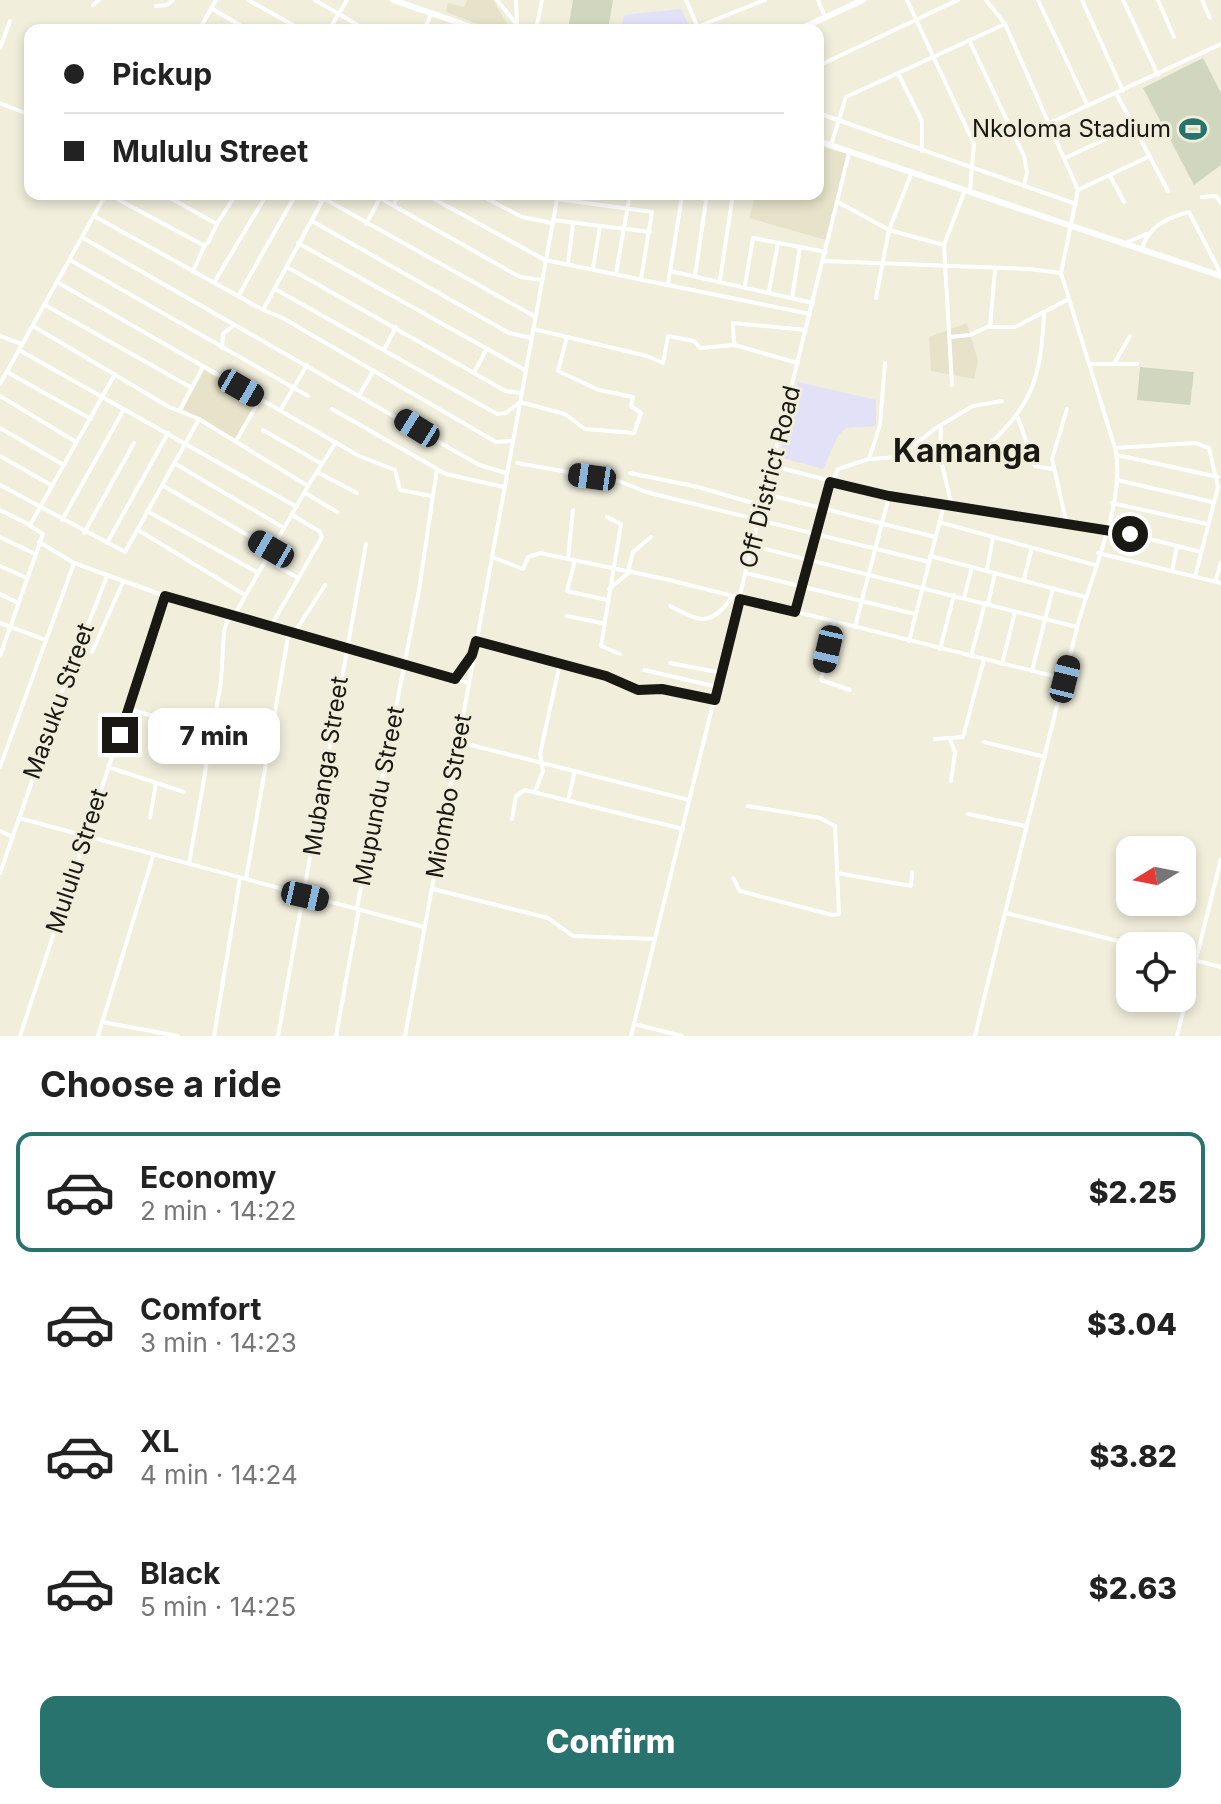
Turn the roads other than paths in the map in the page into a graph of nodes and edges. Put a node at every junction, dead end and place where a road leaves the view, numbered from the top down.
1 (99, 0) edge
2 (173, 0) edge
3 (216, 0) edge
4 (248, 0) edge
5 (315, 0) edge
6 (347, 0) edge
7 (393, 0) edge
8 (426, 0) edge
9 (497, 0) edge
10 (516, 0) edge
11 (542, 0) edge
12 (687, 0) edge
13 (765, 0) edge
14 (818, 0) edge
15 (863, 0) edge
16 (907, 0) edge
17 (958, 0) edge
18 (986, 0) edge
19 (1038, 0) edge
20 (1082, 0) edge
21 (1123, 0) edge
22 (1158, 0) edge
23 (1202, 0) edge
24 (93, 5) dead end
25 (156, 6) dead end
26 (211, 8) junction
27 (423, 10) junction
28 (339, 13) junction
29 (432, 13) junction
30 (825, 17) junction
31 (1210, 18) dead end
32 (10, 21) dead end
33 (917, 21) junction
34 (202, 24) edge
35 (238, 24) edge
36 (291, 24) edge
37 (333, 24) edge
38 (356, 24) edge
39 (427, 24) edge
40 (463, 24) edge
41 (516, 24) edge
42 (517, 24) edge
43 (537, 24) edge
44 (700, 24) edge
45 (711, 24) edge
46 (810, 24) edge
47 (1005, 24) junction
48 (1174, 37) dead end
49 (969, 40) junction
50 (1221, 44) edge
51 (0, 48) edge
52 (933, 55) junction
53 (824, 63) edge
54 (898, 73) junction
55 (1158, 75) junction
56 (1123, 91) junction
57 (1116, 93) junction
58 (0, 103) edge
59 (1088, 106) junction
60 (24, 113) edge
61 (824, 115) edge
62 (838, 121) junction
63 (1050, 123) junction
64 (1134, 126) junction
65 (824, 143) edge
66 (831, 145) junction
67 (850, 151) junction
68 (922, 151) junction
69 (1150, 156) junction
70 (1066, 158) junction
71 (974, 169) junction
72 (912, 172) junction
73 (1109, 175) junction
74 (1024, 186) junction
75 (967, 190) junction
76 (1078, 190) junction
77 (1168, 191) dead end
78 (1202, 197) dead end
79 (103, 200) edge
80 (119, 200) edge
81 (174, 200) edge
82 (232, 200) edge
83 (263, 200) edge
84 (293, 200) edge
85 (323, 200) edge
86 (327, 200) edge
87 (379, 200) edge
88 (385, 200) edge
89 (396, 200) edge
90 (436, 200) edge
91 (489, 200) edge
92 (556, 200) edge
93 (573, 200) edge
94 (629, 200) edge
95 (681, 200) edge
96 (706, 200) edge
97 (732, 200) edge
98 (838, 202) junction
99 (1124, 202) dead end
100 (1221, 203) edge
101 (394, 204) junction
102 (1076, 204) junction
103 (627, 210) junction
104 (94, 216) junction
105 (311, 220) junction
106 (552, 222) junction
107 (217, 224) junction
108 (366, 224) junction
109 (573, 224) junction
110 (1073, 226) junction
111 (600, 227) junction
112 (889, 230) junction
113 (625, 231) junction
114 (650, 232) junction
115 (1146, 234) junction
116 (83, 238) junction
117 (298, 243) junction
118 (778, 243) junction
119 (1125, 244) junction
120 (205, 245) junction
121 (944, 245) junction
122 (800, 247) junction
123 (1142, 250) junction
124 (826, 252) junction
125 (70, 260) junction
126 (545, 260) junction
127 (824, 261) junction
128 (882, 262) junction
129 (568, 263) junction
130 (944, 265) junction
131 (286, 266) junction
132 (593, 268) junction
133 (995, 269) junction
134 (193, 271) junction
135 (670, 271) junction
136 (616, 273) junction
137 (1061, 273) junction
138 (1221, 275) edge
139 (695, 276) junction
140 (641, 279) junction
141 (542, 280) junction
142 (720, 280) junction
143 (214, 281) junction
144 (57, 282) junction
145 (668, 285) junction
146 (745, 285) junction
147 (275, 289) junction
148 (769, 291) junction
149 (239, 295) junction
150 (792, 298) junction
151 (876, 298) dead end
152 (1068, 300) junction
153 (813, 303) junction
154 (45, 305) junction
155 (263, 310) junction
156 (810, 314) junction
157 (1044, 314) junction
158 (535, 316) junction
159 (234, 325) junction
160 (33, 326) junction
161 (396, 327) junction
162 (990, 327) junction
163 (533, 329) junction
164 (806, 330) junction
165 (0, 336) edge
166 (1130, 336) dead end
167 (567, 337) junction
168 (950, 337) junction
169 (531, 338) junction
170 (22, 344) junction
171 (734, 345) junction
172 (222, 348) junction
173 (19, 350) junction
174 (384, 350) junction
175 (486, 350) junction
176 (1115, 362) junction
177 (798, 363) junction
178 (885, 363) dead end
179 (1090, 364) junction
180 (1137, 364) dead end
181 (307, 365) junction
182 (203, 366) junction
183 (525, 370) junction
184 (7, 372) junction
185 (372, 373) junction
186 (474, 373) junction
187 (115, 374) junction
188 (0, 384) edge
189 (952, 385) dead end
190 (192, 388) junction
191 (292, 389) junction
192 (521, 393) junction
193 (360, 394) junction
194 (0, 396) edge
195 (308, 396) dead end
196 (103, 398) junction
197 (260, 399) junction
198 (1002, 401) dead end
199 (520, 402) junction
200 (281, 409) junction
201 (332, 409) dead end
202 (1067, 409) dead end
203 (124, 410) junction
204 (180, 410) junction
205 (1018, 418) junction
206 (91, 419) junction
207 (199, 419) junction
208 (941, 425) junction
209 (0, 428) edge
210 (263, 430) dead end
211 (168, 433) junction
212 (513, 440) junction
213 (236, 441) junction
214 (76, 442) junction
215 (185, 442) junction
216 (336, 442) junction
217 (134, 443) dead end
218 (985, 448) dead end
219 (1115, 448) junction
220 (1117, 455) junction
221 (0, 456) edge
222 (869, 459) junction
223 (174, 463) junction
224 (517, 463) dead end
225 (62, 464) junction
226 (322, 464) junction
227 (773, 466) junction
228 (437, 469) junction
229 (1052, 469) junction
230 (317, 472) junction
231 (507, 473) junction
232 (630, 473) dead end
233 (1218, 477) junction
234 (1117, 480) junction
235 (830, 482) junction
236 (0, 485) edge
237 (51, 485) junction
238 (162, 485) junction
239 (308, 486) junction
240 (504, 487) junction
241 (305, 493) junction
242 (357, 493) dead end
243 (766, 494) junction
244 (432, 496) junction
245 (889, 496) junction
246 (1216, 500) edge
247 (754, 503) junction
248 (1112, 503) junction
249 (944, 505) junction
250 (763, 506) junction
251 (952, 506) junction
252 (297, 507) junction
253 (39, 508) junction
254 (822, 509) junction
255 (0, 510) edge
256 (573, 510) dead end
257 (147, 511) junction
258 (337, 512) dead end
259 (292, 515) junction
260 (607, 517) dead end
261 (750, 518) junction
262 (62, 520) junction
263 (759, 520) junction
264 (939, 522) junction
265 (883, 524) junction
266 (1207, 524) junction
267 (30, 525) junction
268 (1067, 525) junction
269 (284, 528) junction
270 (138, 530) junction
271 (1106, 530) junction
272 (84, 533) junction
273 (815, 533) junction
274 (0, 537) edge
275 (651, 537) dead end
276 (935, 537) junction
277 (993, 538) junction
278 (39, 542) junction
279 (107, 543) junction
280 (366, 544) dead end
281 (753, 546) junction
282 (1177, 547) junction
283 (271, 549) junction
284 (877, 550) junction
285 (1032, 550) junction
286 (1098, 553) junction
287 (1202, 553) junction
288 (35, 554) junction
289 (930, 556) junction
290 (492, 557) junction
291 (568, 558) junction
292 (265, 559) junction
293 (575, 560) junction
294 (809, 560) junction
295 (929, 562) junction
296 (74, 563) junction
297 (1221, 563) edge
298 (1095, 565) junction
299 (0, 566) edge
300 (972, 567) junction
301 (612, 569) junction
302 (987, 570) junction
303 (629, 571) junction
304 (1172, 571) junction
305 (258, 573) junction
306 (746, 573) junction
307 (995, 573) junction
308 (107, 576) junction
309 (869, 576) junction
310 (1195, 577) junction
311 (27, 578) junction
312 (298, 578) junction
313 (1024, 579) junction
314 (123, 582) junction
315 (1218, 582) edge
316 (325, 585) dead end
317 (802, 587) junction
318 (922, 588) junction
319 (1053, 588) junction
320 (609, 589) junction
321 (0, 594) edge
322 (245, 595) junction
323 (954, 595) junction
324 (165, 596) junction
325 (732, 597) junction
326 (1085, 597) junction
327 (964, 598) junction
328 (740, 599) junction
329 (607, 600) junction
330 (861, 601) junction
331 (18, 603) junction
332 (987, 603) junction
333 (670, 606) dead end
334 (1016, 611) junction
335 (795, 612) junction
336 (233, 614) junction
337 (915, 614) junction
338 (567, 616) dead end
339 (1045, 618) junction
340 (834, 622) junction
341 (0, 623) edge
342 (602, 623) junction
343 (271, 626) junction
344 (9, 627) junction
345 (855, 627) junction
346 (1078, 627) junction
347 (292, 632) junction
348 (46, 640) junction
349 (476, 641) junction
350 (909, 641) junction
351 (345, 646) junction
352 (940, 649) junction
353 (92, 652) dead end
354 (0, 654) edge
355 (620, 654) dead end
356 (472, 655) junction
357 (971, 656) junction
358 (984, 659) junction
359 (560, 663) junction
360 (670, 663) dead end
361 (402, 664) junction
362 (1002, 664) junction
363 (644, 670) dead end
364 (1032, 671) junction
365 (722, 673) junction
366 (455, 679) junction
367 (1065, 679) junction
368 (469, 683) junction
369 (718, 687) junction
370 (850, 690) dead end
371 (715, 700) junction
372 (129, 709) junction
373 (211, 733) junction
374 (935, 739) dead end
375 (950, 739) junction
376 (459, 742) junction
377 (984, 742) dead end
378 (1045, 757) junction
379 (541, 763) junction
380 (0, 767) edge
381 (108, 767) junction
382 (575, 771) junction
383 (951, 781) dead end
384 (156, 783) junction
385 (184, 792) dead end
386 (535, 793) junction
387 (568, 800) junction
388 (690, 801) junction
389 (748, 806) dead end
390 (968, 814) dead end
391 (19, 818) junction
392 (150, 818) dead end
393 (512, 819) dead end
394 (1025, 826) junction
395 (683, 829) junction
396 (0, 831) edge
397 (86, 836) junction
398 (13, 837) junction
399 (153, 856) junction
400 (1221, 859) edge
401 (189, 864) junction
402 (1, 870) edge
403 (912, 872) dead end
404 (837, 873) junction
405 (243, 878) junction
406 (733, 878) dead end
407 (433, 889) junction
408 (305, 896) junction
409 (358, 908) junction
410 (1006, 913) junction
411 (424, 927) junction
412 (655, 939) junction
413 (1116, 940) edge
414 (1197, 961) junction
415 (1221, 967) edge
416 (102, 1022) junction
417 (634, 1024) junction
418 (20, 1036) edge
419 (98, 1036) edge
420 (178, 1036) edge
421 (214, 1036) edge
422 (278, 1036) edge
423 (336, 1036) edge
424 (405, 1036) edge
425 (631, 1036) edge
426 (682, 1036) edge
427 (975, 1036) edge
428 (1177, 1036) edge

1 - 24 street
2 - 25 street
3 - 26 street
4 - 36 street
5 - 28 street
6 - 28 street
7 - 27 street
8 - 27 street
9 - 41 street
10 - 42 street
11 - 43 street
12 - 44 street
13 - 45 street
14 - 30 street
15 - 30 street
16 - 33 street
17 - 33 street
18 - 47 street
19 - 59 street
20 - 56 street
21 - 55 street
22 - 48 street
23 - 31 street
26 - 34 street
26 - 35 street
27 - 29 street
28 - 37 street
28 - 38 street
29 - 39 street
29 - 40 street
30 - 46 street
32 - 51 street
33 - 52 street
33 - 53 street
47 - 49 street
47 - 63 street
49 - 52 street
49 - 74 street
50 - 55 street
52 - 54 street
52 - 71 street
54 - 62 street
54 - 68 street
55 - 56 street
56 - 57 street
57 - 59 street
57 - 64 street
58 - 60 street
59 - 63 street
61 - 62 street
62 - 66 street
62 - 68 street
63 - 70 street
64 - 69 street
64 - 70 street
65 - 66 street
66 - 67 street
67 - 72 street
67 - 98 street, Off District Road
68 - 71 street
69 - 73 street
69 - 77 street
70 - 76 street
71 - 74 street
71 - 75 street
72 - 75 street
72 - 112 street
73 - 76 street
73 - 99 street
74 - 102 street
75 - 110 street
75 - 121 street
76 - 102 street
78 - 100 street
79 - 104 street
80 - 120 street
81 - 107 street
82 - 107 street
83 - 143 street
84 - 149 street
85 - 105 street
86 - 108 street
87 - 108 street
88 - 101 street
89 - 101 street
90 - 126 street
91 - 106 street
92 - 106 street, Miombo Street
93 - 103 street
94 - 103 street
95 - 135 street
96 - 139 street
97 - 142 street
98 - 112 street
98 - 124 street, Off District Road
101 - 141 street
102 - 110 street
103 - 113 street
103 - 114 street
104 - 116 street
104 - 134 street
105 - 117 street
105 - 169 street
106 - 109 street
106 - 126 street, Miombo Street
107 - 120 street
108 - 158 street
109 - 111 street
109 - 129 street
110 - 119 street
110 - 137 street
111 - 113 street
111 - 132 street
112 - 121 street
112 - 128 street
113 - 114 street
113 - 136 street
114 - 140 street
115 - 119 street
115 - 123 street
115 - 138 street
116 - 125 street
116 - 159 street
117 - 131 street
117 - 175 street
118 - 122 street
118 - 146 street
118 - 148 street
119 - 123 street
120 - 134 street
121 - 130 street
122 - 124 street
122 - 150 street
123 - 138 street
124 - 127 street, Off District Road
125 - 144 street
125 - 172 street
126 - 129 street
126 - 141 street, Miombo Street
127 - 128 street
127 - 153 street, Off District Road
128 - 130 street
128 - 151 street
129 - 132 street
130 - 133 street
130 - 168 street
131 - 147 street
131 - 161 street
132 - 136 street
133 - 137 street
133 - 162 street
134 - 143 street
135 - 139 street
135 - 145 street
136 - 140 street
137 - 152 street
139 - 142 street
140 - 145 street
141 - 158 street, Miombo Street
142 - 146 street
143 - 149 street
144 - 154 street
144 - 182 street
145 - 156 street
146 - 148 street
147 - 155 street
147 - 174 street
148 - 150 street
149 - 155 street
150 - 153 street
152 - 157 street
152 - 179 street
153 - 156 street, Off District Road
154 - 160 street
154 - 190 street
155 - 185 street
156 - 164 street, Off District Road
157 - 162 street
157 - 205 street
158 - 163 street, Miombo Street
159 - 172 street
159 - 181 street
160 - 170 street
160 - 187 street
161 - 174 street
161 - 186 street
162 - 168 street
163 - 167 street
163 - 169 street, Miombo Street
164 - 171 street
164 - 177 street, Off District Road
165 - 170 street
166 - 176 street
167 - 171 street
167 - 199 street
168 - 189 street
169 - 183 street, Miombo Street
170 - 173 street
171 - 177 street
172 - 191 street
173 - 184 street
173 - 196 street
174 - 199 street
175 - 183 street
175 - 186 street
176 - 179 street
176 - 180 street
177 - 227 street, Off District Road
178 - 222 street
179 - 219 street
181 - 191 street
181 - 193 street
182 - 190 street
182 - 197 street
183 - 192 street, Miombo Street
184 - 188 street
184 - 206 street
185 - 193 street
185 - 212 street
186 - 192 street
187 - 196 street
187 - 204 street
190 - 204 street
191 - 195 street
191 - 200 street
192 - 199 street, Miombo Street
193 - 231 street
194 - 214 street
196 - 203 street
196 - 206 street
197 - 200 street
197 - 213 street
198 - 208 street
199 - 212 street, Miombo Street
200 - 216 street
201 - 228 street
202 - 229 street
203 - 211 street
203 - 262 street
204 - 207 street
205 - 218 street
205 - 229 street
206 - 214 street
207 - 213 street
207 - 215 street
208 - 222 street
208 - 251 street
209 - 225 street
210 - 226 street
211 - 215 street
211 - 279 street
212 - 231 street, Miombo Street
213 - 239 street
214 - 225 street
215 - 223 street
215 - 252 street
216 - 226 street
216 - 244 street
217 - 272 street
219 - 220 street
219 - 233 street
220 - 233 street
220 - 234 street
221 - 237 street
222 - 235 street
223 - 238 street
223 - 269 street
224 - 261 street
225 - 237 street
226 - 230 street
227 - 235 street
227 - 243 street, Off District Road
228 - 240 street
228 - 244 street, Mupundu Street
229 - 268 street
230 - 239 street
230 - 242 street
231 - 240 street, Miombo Street
232 - 247 street
233 - 246 street
234 - 246 street
234 - 248 street
235 - 245 street
235 - 254 street
236 - 253 street
237 - 253 street
238 - 257 street
238 - 283 street
239 - 241 street
240 - 290 street, Miombo Street
241 - 252 street
241 - 258 street
243 - 250 street, Off District Road
243 - 254 street
244 - 361 street, Mupundu Street
245 - 249 street
245 - 265 street
246 - 266 street
247 - 250 street
247 - 261 street
248 - 266 street
248 - 271 street
249 - 251 street
249 - 264 street
250 - 263 street, Off District Road
251 - 268 street
252 - 259 street
253 - 262 street
253 - 267 street
254 - 265 street
254 - 273 street
255 - 267 street
256 - 291 street
257 - 270 street
257 - 305 street
259 - 269 street
259 - 312 street
260 - 301 street
261 - 263 street
262 - 272 street
263 - 273 street
263 - 281 street, Off District Road
264 - 276 street
264 - 277 street
265 - 276 street
265 - 284 street
266 - 287 street
267 - 278 street
268 - 271 street
269 - 283 street
270 - 279 street
270 - 322 street
271 - 282 street
271 - 286 street
272 - 279 street
273 - 284 street
273 - 294 street
274 - 288 street
275 - 303 street
276 - 289 street
277 - 285 street
277 - 302 street
278 - 288 street
278 - 296 street
280 - 351 street, Mubanga Street
281 - 294 street
281 - 306 street, Off District Road
282 - 287 street
282 - 304 street
283 - 292 street
284 - 295 street
284 - 309 street
285 - 298 street
285 - 313 street
286 - 298 street
286 - 304 street
287 - 310 street
288 - 311 street
289 - 295 street
289 - 300 street
290 - 291 street
290 - 349 street, Miombo Street
291 - 293 street
292 - 305 street
292 - 312 street
293 - 301 street
293 - 329 street
294 - 309 street
294 - 317 street
295 - 318 street
296 - 308 street
296 - 348 street
297 - 315 street
298 - 326 street
299 - 311 street
300 - 302 street
300 - 327 street
301 - 303 street
301 - 320 street
302 - 307 street
303 - 320 street
303 - 325 street
304 - 310 street
305 - 322 street
306 - 317 street
306 - 328 street, Off District Road
307 - 313 street
307 - 332 street
308 - 314 street
308 - 391 street, Masuku Street
309 - 318 street
309 - 330 street
310 - 315 street
311 - 331 street
312 - 343 street
313 - 319 street
314 - 324 street
314 - 353 street
316 - 347 street
317 - 330 street
317 - 335 street
318 - 323 street
318 - 337 street
319 - 326 street
319 - 339 street
320 - 329 street
321 - 331 street
322 - 336 street
323 - 327 street
323 - 352 street
324 - 336 street
324 - 372 street, Mululu Street
325 - 328 street
325 - 333 street
326 - 346 street
327 - 332 street
328 - 335 street
328 - 365 street, Off District Road
329 - 342 street
330 - 337 street
330 - 345 street
331 - 344 street
332 - 334 street
332 - 357 street
334 - 339 street
334 - 362 street
335 - 340 street
336 - 343 street
336 - 373 street
337 - 350 street
338 - 342 street
339 - 346 street
339 - 364 street
340 - 345 street
340 - 370 street
341 - 344 street
342 - 355 street
343 - 347 street
344 - 348 street
344 - 354 street
345 - 350 street
346 - 367 street
347 - 351 street
347 - 405 street
348 - 380 street
349 - 356 street, Miombo Street
349 - 359 street
350 - 352 street
351 - 361 street
351 - 408 street, Mubanga Street
352 - 357 street
356 - 366 street
356 - 368 street, Miombo Street
357 - 358 street
358 - 362 street
358 - 375 street
359 - 371 street
359 - 379 street
360 - 365 street
361 - 366 street
361 - 409 street, Mupundu Street
362 - 364 street
363 - 369 street
364 - 367 street
365 - 369 street, Off District Road
366 - 368 street
367 - 378 street
368 - 376 street, Miombo Street
369 - 371 street, Off District Road
371 - 388 street, Off District Road
372 - 373 street
372 - 381 street, Mululu Street
373 - 401 street
374 - 375 street
375 - 383 street
376 - 379 street
376 - 407 street, Miombo Street
377 - 378 street
378 - 394 street
379 - 382 street
379 - 386 street
381 - 384 street
381 - 397 street, Mululu Street
382 - 387 street
382 - 388 street
384 - 385 street
384 - 392 street
386 - 387 street
386 - 393 street
387 - 395 street
388 - 395 street, Off District Road
389 - 404 street
390 - 394 street
391 - 397 street
391 - 398 street, Masuku Street
394 - 410 street
395 - 412 street, Off District Road
396 - 398 street
397 - 399 street
397 - 418 street, Mululu Street
398 - 402 street, Masuku Street
399 - 401 street
399 - 416 street
400 - 414 street
401 - 405 street
403 - 404 street
404 - 406 street
405 - 408 street
405 - 421 street
407 - 411 street, Miombo Street
407 - 412 street
408 - 409 street
408 - 422 street, Mubanga Street
409 - 411 street
409 - 423 street, Mupundu Street
410 - 413 street
410 - 427 street
411 - 424 street, Miombo Street
412 - 417 street, Off District Road
414 - 415 street
414 - 428 street
416 - 419 street
416 - 420 street
417 - 425 street, Off District Road
417 - 426 street

